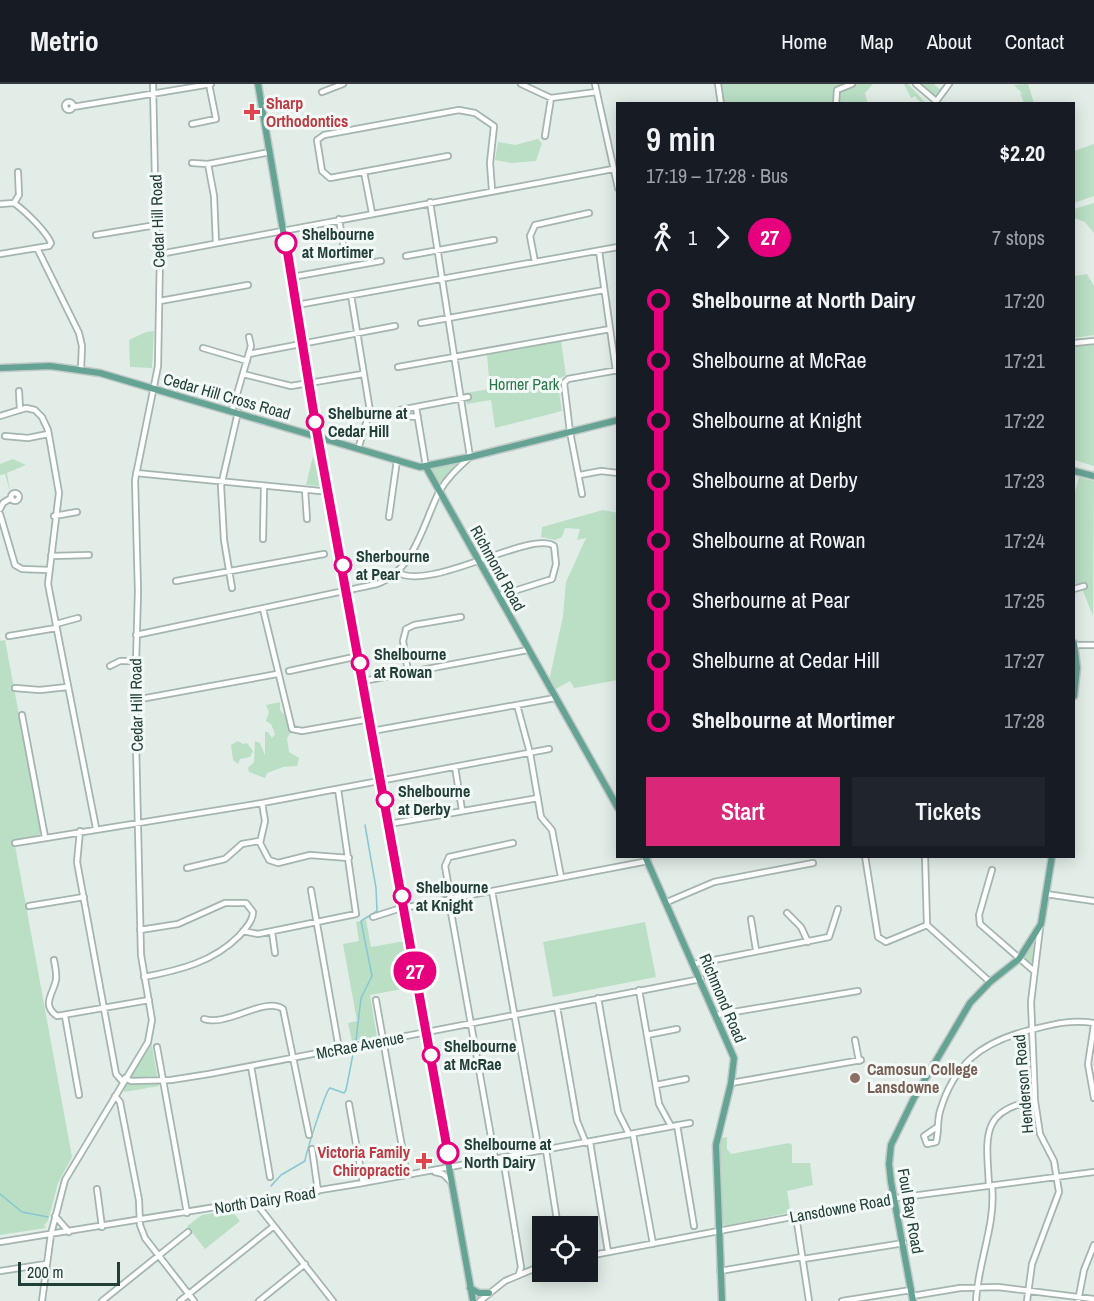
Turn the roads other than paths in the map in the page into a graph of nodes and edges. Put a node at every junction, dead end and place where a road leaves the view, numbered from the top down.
1 (153, 84) edge
2 (210, 84) edge
3 (258, 84) edge
4 (344, 84) edge
5 (520, 84) edge
6 (596, 84) edge
7 (718, 84) edge
8 (852, 84) edge
9 (916, 84) edge
10 (949, 84) edge
11 (528, 86) edge
12 (596, 92) junction
13 (322, 93) dead end
14 (153, 95) junction
15 (551, 99) junction
16 (721, 102) edge
17 (836, 102) edge
18 (935, 102) edge
19 (73, 107) dead end
20 (192, 124) dead end
21 (545, 136) dead end
22 (270, 152) junction
23 (448, 156) dead end
24 (192, 163) dead end
25 (208, 164) junction
26 (613, 169) junction
27 (18, 172) dead end
28 (364, 172) junction
29 (616, 180) edge
30 (492, 190) junction
31 (430, 202) junction
32 (14, 203) junction
33 (0, 204) edge
34 (372, 213) junction
35 (589, 213) dead end
36 (339, 219) junction
37 (156, 225) junction
38 (284, 230) junction
39 (96, 235) dead end
40 (494, 240) dead end
41 (216, 243) junction
42 (343, 243) dead end
43 (616, 247) edge
44 (37, 248) junction
45 (439, 251) junction
46 (599, 251) junction
47 (0, 254) edge
48 (160, 254) junction
49 (406, 256) dead end
50 (381, 261) dead end
51 (535, 262) junction
52 (292, 277) junction
53 (443, 279) junction
54 (248, 285) dead end
55 (604, 290) junction
56 (351, 295) junction
57 (160, 301) junction
58 (297, 305) junction
59 (449, 319) junction
60 (421, 323) dead end
61 (616, 325) edge
62 (395, 326) dead end
63 (610, 328) junction
64 (357, 334) junction
65 (249, 337) dead end
66 (1094, 341) edge
67 (304, 344) junction
68 (1075, 344) edge
69 (203, 348) dead end
70 (249, 354) junction
71 (455, 357) junction
72 (247, 361) junction
73 (616, 364) edge
74 (398, 367) dead end
75 (0, 368) edge
76 (81, 369) junction
77 (616, 370) edge
78 (243, 374) junction
79 (363, 374) junction
80 (310, 384) junction
81 (154, 388) junction
82 (19, 391) dead end
83 (468, 397) dead end
84 (461, 398) junction
85 (416, 407) junction
86 (20, 410) junction
87 (235, 412) junction
88 (0, 416) edge
89 (418, 417) junction
90 (616, 420) edge
91 (570, 432) junction
92 (48, 434) junction
93 (5, 436) dead end
94 (318, 436) junction
95 (358, 449) junction
96 (470, 457) junction
97 (397, 460) junction
98 (426, 467) junction
99 (1075, 471) edge
100 (136, 473) junction
101 (616, 473) edge
102 (580, 475) junction
103 (1094, 476) edge
104 (222, 482) junction
105 (264, 486) junction
106 (305, 490) junction
107 (330, 492) junction
108 (439, 492) junction
109 (582, 494) dead end
110 (11, 498) dead end
111 (0, 509) edge
112 (77, 512) dead end
113 (0, 514) edge
114 (54, 516) junction
115 (389, 517) dead end
116 (307, 519) dead end
117 (263, 539) dead end
118 (324, 554) dead end
119 (89, 555) dead end
120 (51, 556) junction
121 (479, 562) junction
122 (49, 570) junction
123 (230, 571) junction
124 (397, 572) junction
125 (176, 581) dead end
126 (1084, 586) dead end
127 (232, 588) dead end
128 (1075, 589) edge
129 (347, 591) junction
130 (498, 596) junction
131 (263, 609) junction
132 (460, 617) dead end
133 (78, 618) dead end
134 (56, 626) junction
135 (136, 635) junction
136 (9, 636) dead end
137 (1075, 645) edge
138 (1094, 645) edge
139 (528, 650) junction
140 (1075, 653) edge
141 (359, 656) junction
142 (135, 661) junction
143 (110, 666) dead end
144 (289, 671) dead end
145 (408, 672) junction
146 (277, 674) junction
147 (363, 681) junction
148 (67, 687) junction
149 (1075, 687) edge
150 (15, 688) dead end
151 (555, 698) junction
152 (135, 700) junction
153 (517, 705) junction
154 (22, 715) dead end
155 (370, 719) junction
156 (372, 731) junction
157 (549, 749) dead end
158 (530, 753) junction
159 (455, 767) junction
160 (381, 781) junction
161 (338, 789) junction
162 (538, 798) junction
163 (262, 803) junction
164 (616, 805) edge
165 (462, 810) junction
166 (139, 823) junction
167 (389, 824) junction
168 (96, 828) junction
169 (80, 831) junction
170 (45, 837) junction
171 (260, 841) junction
172 (15, 843) dead end
173 (513, 843) dead end
174 (349, 858) junction
175 (865, 858) edge
176 (925, 858) edge
177 (1052, 858) edge
178 (646, 859) edge
179 (813, 863) dead end
180 (187, 868) dead end
181 (992, 870) dead end
182 (561, 877) junction
183 (311, 891) dead end
184 (492, 891) junction
185 (1046, 894) junction
186 (84, 897) junction
187 (450, 901) junction
188 (1094, 901) edge
189 (667, 902) junction
190 (30, 906) dead end
191 (404, 908) junction
192 (838, 909) dead end
193 (787, 913) dead end
194 (373, 917) dead end
195 (751, 919) dead end
196 (316, 924) junction
197 (1041, 924) junction
198 (927, 926) junction
199 (140, 930) junction
200 (243, 931) junction
201 (272, 932) junction
202 (808, 942) junction
203 (756, 950) junction
204 (275, 953) dead end
205 (1019, 959) junction
206 (54, 960) dead end
207 (694, 964) junction
208 (1034, 971) junction
209 (144, 977) junction
210 (701, 979) junction
211 (990, 982) junction
212 (639, 990) junction
213 (858, 991) dead end
214 (598, 998) junction
215 (149, 1000) junction
216 (376, 1000) dead end
217 (556, 1007) junction
218 (104, 1009) junction
219 (716, 1015) junction
220 (65, 1016) junction
221 (515, 1017) junction
222 (204, 1019) dead end
223 (1094, 1024) edge
224 (471, 1025) junction
225 (677, 1029) dead end
226 (1031, 1030) junction
227 (427, 1033) junction
228 (647, 1035) junction
229 (855, 1040) dead end
230 (383, 1041) junction
231 (157, 1047) dead end
232 (339, 1049) junction
233 (295, 1059) junction
234 (251, 1066) junction
235 (686, 1079) dead end
236 (124, 1080) junction
237 (163, 1080) junction
238 (731, 1083) junction
239 (656, 1085) junction
240 (79, 1095) dead end
241 (115, 1096) junction
242 (1094, 1098) edge
243 (1035, 1101) junction
244 (349, 1104) dead end
245 (690, 1123) dead end
246 (674, 1126) junction
247 (937, 1128) dead end
248 (631, 1134) junction
249 (309, 1135) dead end
250 (588, 1142) junction
251 (312, 1149) dead end
252 (546, 1150) junction
253 (539, 1151) junction
254 (503, 1158) junction
255 (495, 1159) junction
256 (450, 1168) junction
257 (432, 1171) junction
258 (1094, 1172) edge
259 (407, 1175) junction
260 (270, 1177) dead end
261 (1058, 1177) junction
262 (363, 1183) junction
263 (452, 1183) junction
264 (991, 1186) junction
265 (97, 1189) dead end
266 (318, 1191) junction
267 (894, 1199) junction
268 (259, 1207) dead end
269 (187, 1213) junction
270 (55, 1216) junction
271 (556, 1216) edge
272 (796, 1216) junction
273 (139, 1221) junction
274 (274, 1226) junction
275 (694, 1226) dead end
276 (102, 1227) junction
277 (719, 1231) junction
278 (69, 1232) junction
279 (188, 1232) dead end
280 (51, 1234) junction
281 (0, 1242) edge
282 (903, 1243) junction
283 (653, 1244) junction
284 (1094, 1245) edge
285 (608, 1252) junction
286 (598, 1254) edge
287 (158, 1255) junction
288 (802, 1258) junction
289 (46, 1264) junction
290 (305, 1264) junction
291 (532, 1269) edge
292 (0, 1271) edge
293 (720, 1271) junction
294 (519, 1274) junction
295 (977, 1287) junction
296 (470, 1288) junction
297 (1028, 1290) junction
298 (489, 1293) junction
299 (189, 1294) junction
300 (912, 1295) edge
301 (1094, 1299) edge
302 (1078, 1300) edge
303 (42, 1301) edge
304 (102, 1301) edge
305 (180, 1301) edge
306 (194, 1301) edge
307 (259, 1301) edge
308 (333, 1301) edge
309 (473, 1301) edge
310 (480, 1301) edge
311 (722, 1301) edge
312 (809, 1301) edge
313 (842, 1301) edge
314 (976, 1301) edge
315 (1027, 1301) edge

1 - 14 street, Cedar Hill Road
2 - 14 street
2 - 20 street
3 - 22 main road
4 - 13 street
5 - 11 street
6 - 12 street
7 - 16 street
8 - 17 street
9 - 18 street
10 - 18 street
11 - 15 street
12 - 15 street
12 - 26 street
14 - 19 street
14 - 37 street, Cedar Hill Road
15 - 21 street
22 - 25 street
22 - 38 main road
23 - 28 street
24 - 25 street
25 - 41 street
26 - 29 street
26 - 30 street
27 - 32 street
28 - 30 street
28 - 34 street
30 - 31 street
31 - 34 street
31 - 45 street
32 - 33 street
32 - 44 street
34 - 36 street
35 - 51 street
36 - 38 street
36 - 42 street
37 - 39 street
37 - 48 street, Cedar Hill Road
38 - 41 street
38 - 52 main road
40 - 45 street
41 - 48 street
43 - 46 street
44 - 47 street
44 - 76 street
45 - 49 street
45 - 53 street
46 - 51 street
46 - 55 street
48 - 57 street, Cedar Hill Road
50 - 52 street
51 - 53 street
52 - 58 main road
53 - 56 street
53 - 59 street
54 - 57 street
55 - 59 street
55 - 63 street
56 - 58 street
56 - 64 street
57 - 81 street, Cedar Hill Road
58 - 67 main road
59 - 60 street
59 - 71 street
61 - 63 street
62 - 64 street
63 - 71 street
63 - 73 street
64 - 67 street
64 - 79 street
65 - 70 street
66 - 68 street
67 - 70 street
67 - 80 main road
69 - 72 street
70 - 72 street
71 - 74 street
71 - 84 street
72 - 78 street
75 - 76 main road, Cedar Hill Cross Road
76 - 81 main road, Cedar Hill Cross Road
77 - 91 street
78 - 80 street
78 - 87 street
79 - 80 street
79 - 95 street
80 - 94 main road
81 - 87 main road, Cedar Hill Cross Road
81 - 100 street, Cedar Hill Road
82 - 86 street
83 - 84 street
84 - 85 street
84 - 96 street
85 - 89 street
85 - 89 street
86 - 88 street
86 - 92 street
87 - 94 main road, Cedar Hill Cross Road
87 - 104 street
89 - 98 street
90 - 91 main road, Cedar Hill Cross Road
91 - 96 main road, Cedar Hill Cross Road
91 - 102 street
92 - 93 street
92 - 114 street
94 - 95 main road, Cedar Hill Cross Road
94 - 107 main road
95 - 97 main road, Cedar Hill Cross Road
96 - 98 main road, Cedar Hill Cross Road
96 - 108 street
97 - 98 main road, Cedar Hill Cross Road
97 - 115 street
98 - 108 main road, Richmond Road
99 - 103 main road
100 - 104 street
100 - 135 street, Cedar Hill Road
101 - 102 street
102 - 109 street
104 - 105 street
104 - 123 street
105 - 106 street
105 - 117 street
106 - 107 street
106 - 116 street
107 - 129 main road
108 - 121 main road, Richmond Road
108 - 124 street
110 - 111 street
112 - 114 street
113 - 122 street
114 - 120 street
118 - 123 street
119 - 120 street
120 - 122 street
121 - 124 street
121 - 130 main road, Richmond Road
121 - 130 street
122 - 134 street
123 - 125 street
123 - 127 street
124 - 129 street
126 - 128 street
129 - 131 street
129 - 141 main road
130 - 139 main road, Richmond Road
131 - 135 street
131 - 146 street
132 - 145 street
133 - 134 street
134 - 136 street
134 - 148 street
135 - 142 street, Cedar Hill Road
137 - 138 street
139 - 145 street
139 - 151 main road, Richmond Road
140 - 149 main road
141 - 144 street
141 - 147 main road
142 - 143 street
142 - 152 street, Cedar Hill Road
145 - 147 street
146 - 152 street
146 - 155 street
147 - 155 main road
148 - 150 street
148 - 168 street
151 - 153 street
151 - 164 main road, Richmond Road
152 - 166 street, Cedar Hill Road
153 - 156 street
153 - 158 street
154 - 170 street
155 - 156 main road
156 - 160 main road
157 - 158 street
158 - 159 street
158 - 162 street
159 - 160 street
159 - 165 street
160 - 161 street
160 - 167 main road
161 - 163 street
161 - 174 street
162 - 165 street
162 - 182 street
163 - 166 street
163 - 171 street
165 - 167 street
166 - 168 street
166 - 199 street, Cedar Hill Road
167 - 191 main road
168 - 169 street
169 - 170 street
169 - 186 street
170 - 172 street
171 - 174 street
171 - 180 street
173 - 187 street
174 - 196 street
175 - 198 street
176 - 198 street
177 - 185 main road, Henderson Road
178 - 182 street
178 - 189 main road, Richmond Road
179 - 189 street
181 - 205 street
182 - 184 street
183 - 196 street
184 - 187 street
184 - 221 street
185 - 188 street
185 - 197 main road, Henderson Road
186 - 190 street
186 - 218 street
187 - 191 street
187 - 224 street
189 - 207 main road, Richmond Road
191 - 194 street
191 - 227 main road
192 - 202 street
193 - 202 street
195 - 203 street
196 - 201 street
196 - 232 street
197 - 205 main road, Foul Bay Road
197 - 208 street, Henderson Road
198 - 211 street
199 - 200 street
199 - 209 street, Cedar Hill Road
200 - 201 street
200 - 209 street
201 - 204 street
202 - 203 street
203 - 207 street
205 - 208 street
205 - 211 main road, Foul Bay Road
206 - 220 street
207 - 210 main road, Richmond Road
208 - 226 street, Henderson Road
209 - 215 street, Cedar Hill Road
210 - 212 street, McRae Avenue
210 - 219 main road, Richmond Road
211 - 267 main road, Foul Bay Road
212 - 214 street, McRae Avenue
212 - 228 street
213 - 219 street
214 - 217 street, McRae Avenue
214 - 248 street
215 - 218 street
215 - 236 street, Cedar Hill Road
216 - 230 street
217 - 221 street, McRae Avenue
217 - 250 street
218 - 220 street
218 - 236 street
219 - 238 main road, Richmond Road
220 - 240 street
221 - 224 street, McRae Avenue
221 - 253 street
222 - 233 street
223 - 226 street
223 - 242 street
224 - 227 street, McRae Avenue
224 - 255 street
225 - 228 street
226 - 243 street, Henderson Road
226 - 247 street
227 - 230 street, McRae Avenue
227 - 256 main road
228 - 239 street
229 - 238 street
230 - 232 street, McRae Avenue
230 - 259 street
231 - 237 street
232 - 233 street, McRae Avenue
233 - 234 street, McRae Avenue
233 - 249 street
234 - 237 street, McRae Avenue
234 - 260 street
235 - 239 street
236 - 237 street, McRae Avenue
236 - 241 street, Cedar Hill Road
237 - 269 street
238 - 277 main road, Richmond Road
239 - 246 street
241 - 270 street, Cedar Hill Road
241 - 273 street
243 - 261 street, Henderson Road
243 - 264 street
244 - 262 street
245 - 246 street, North Dairy Road
246 - 248 street, North Dairy Road
246 - 275 street
248 - 250 street, North Dairy Road
248 - 283 street
250 - 252 street, North Dairy Road
250 - 285 street
251 - 266 street
252 - 253 street, North Dairy Road
252 - 271 street
253 - 254 street, North Dairy Road
254 - 255 street, North Dairy Road
254 - 294 street
255 - 256 street, North Dairy Road
256 - 257 street, North Dairy Road
256 - 263 main road
257 - 259 street, North Dairy Road
257 - 263 street
258 - 261 street, Lansdowne Road
259 - 262 street, North Dairy Road
261 - 264 street, Lansdowne Road
261 - 297 street, Henderson Road
262 - 266 street, North Dairy Road
263 - 296 main road
264 - 267 street, Lansdowne Road
264 - 295 street
265 - 276 street
266 - 269 street, North Dairy Road
267 - 272 street, Lansdowne Road
267 - 282 main road, Foul Bay Road
268 - 274 street
269 - 273 street, North Dairy Road
270 - 278 street
270 - 280 street, Cedar Hill Road
272 - 277 street, Lansdowne Road
272 - 288 street
273 - 276 street, North Dairy Road
273 - 287 street
274 - 290 street
274 - 299 street
276 - 278 street, North Dairy Road
277 - 283 street, Lansdowne Road
277 - 293 main road, Richmond Road
278 - 280 street, North Dairy Road
279 - 287 street
280 - 281 street, North Dairy Road
280 - 289 street, Cedar Hill Road
282 - 288 street
282 - 300 main road, Foul Bay Road
283 - 285 street, Lansdowne Road
284 - 302 street
285 - 286 street, Lansdowne Road
287 - 299 street
287 - 304 street
288 - 293 street
288 - 312 street
289 - 292 street
289 - 303 street, Cedar Hill Road
290 - 307 street
290 - 308 street
291 - 294 street
293 - 311 main road, Richmond Road
294 - 298 street
295 - 297 street
295 - 300 street
295 - 314 street
296 - 298 main road
296 - 309 main road
297 - 302 street
297 - 315 street, Henderson Road
298 - 310 street
299 - 305 street
299 - 306 street
300 - 313 street
301 - 302 street

